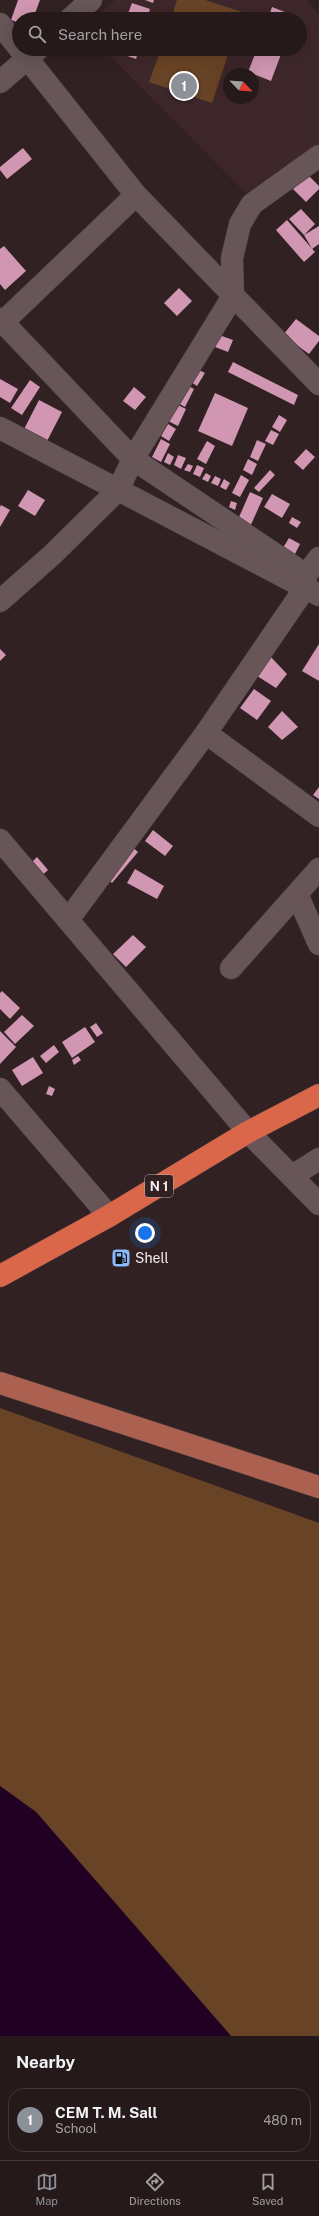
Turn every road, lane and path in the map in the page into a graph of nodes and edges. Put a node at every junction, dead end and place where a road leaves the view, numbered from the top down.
1 (91, 0) edge
2 (78, 12) edge
3 (0, 24) edge
4 (12, 35) edge
5 (30, 56) edge
6 (33, 56) edge
7 (0, 82) edge
8 (319, 156) edge
9 (136, 196) junction
10 (233, 296) junction
11 (1, 322) edge
12 (319, 384) edge
13 (0, 428) edge
14 (133, 459) junction
15 (118, 490) junction
16 (319, 558) edge
17 (310, 586) edge
18 (0, 601) edge
19 (206, 733) junction
20 (319, 816) edge
21 (0, 840) edge
22 (319, 870) edge
23 (297, 894) junction
24 (68, 920) junction
25 (319, 944) edge
26 (231, 968) dead end
27 (0, 1089) edge
28 (319, 1096) edge
29 (248, 1132) junction
30 (319, 1159) edge
31 (292, 1176) junction
32 (319, 1204) edge
33 (109, 1216) junction
34 (0, 1276) edge
35 (0, 1383) edge
36 (319, 1487) edge

1 - 2 street
3 - 4 street
5 - 7 street
6 - 9 street
8 - 10 street
9 - 10 street
9 - 11 street
10 - 12 street
10 - 14 street
11 - 14 street
13 - 15 street
14 - 15 street
14 - 17 street
15 - 17 street
15 - 18 street
16 - 17 street
17 - 19 street
19 - 20 street
19 - 24 street
21 - 24 street
22 - 23 street
23 - 25 street
23 - 26 street
24 - 29 street
27 - 33 street
28 - 29 highway, N 1
29 - 31 street
29 - 33 highway, N 1
30 - 31 street
31 - 32 street
33 - 34 highway, N 1
35 - 36 main road

